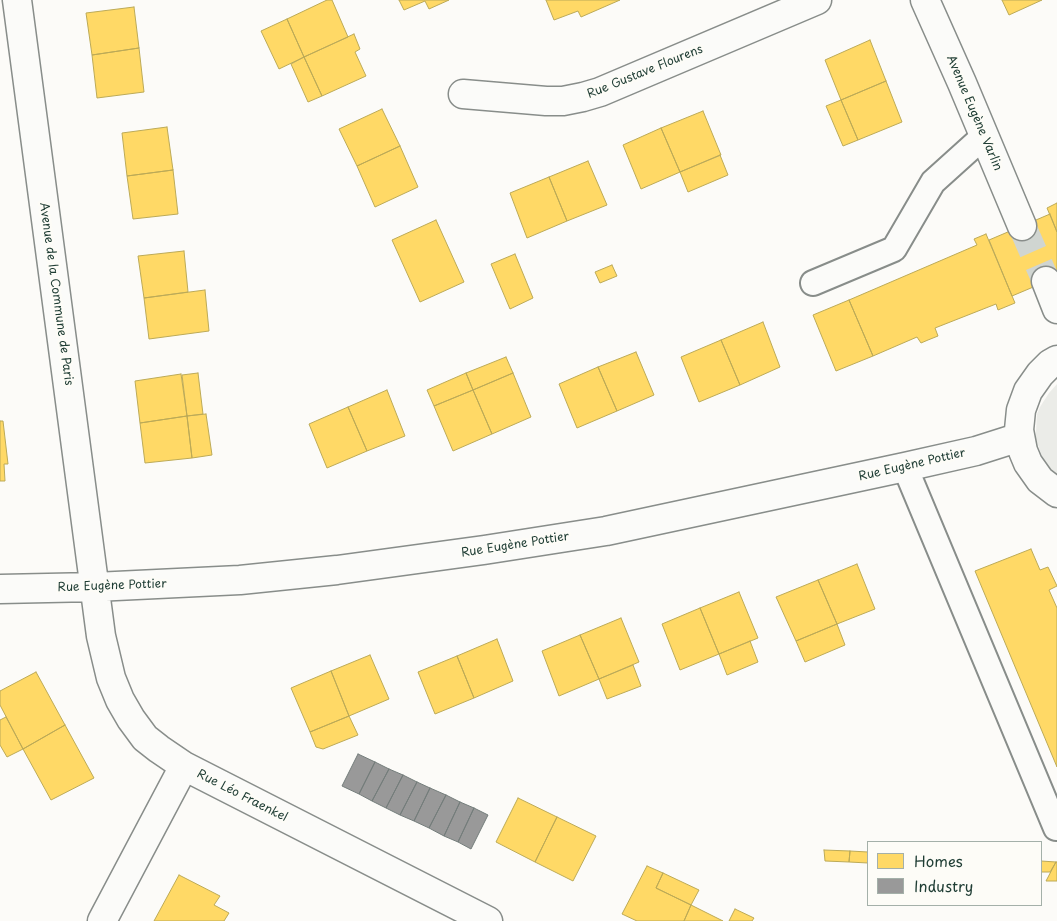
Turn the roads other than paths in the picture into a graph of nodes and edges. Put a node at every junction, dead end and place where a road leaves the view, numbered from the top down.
1 (17, 0) edge
2 (817, 0) edge
3 (925, 0) edge
4 (463, 94) dead end
5 (984, 136) junction
6 (1022, 226) tunnel mouth
7 (1046, 282) tunnel mouth
8 (813, 283) dead end
9 (1057, 309) edge
10 (1057, 360) edge
11 (1020, 437) junction
12 (904, 467) junction
13 (1057, 493) edge
14 (95, 587) junction
15 (0, 590) edge
16 (184, 766) junction
17 (1056, 828) edge
18 (102, 921) edge
19 (488, 921) edge

1 - 14 street, Avenue de la Commune de Paris
2 - 4 street, Rue Gustave Flourens
3 - 5 street, Avenue Eugène Varlin
5 - 6 street, Avenue Eugène Varlin
5 - 8 lane
7 - 9 street
10 - 11 street
11 - 12 street, Rue Eugène Pottier
11 - 13 street
12 - 14 street, Rue Eugène Pottier
12 - 17 lane
14 - 15 street, Rue Eugène Pottier
14 - 16 street, Rue Léo Fraenkel
16 - 18 street
16 - 19 street, Rue Léo Fraenkel

